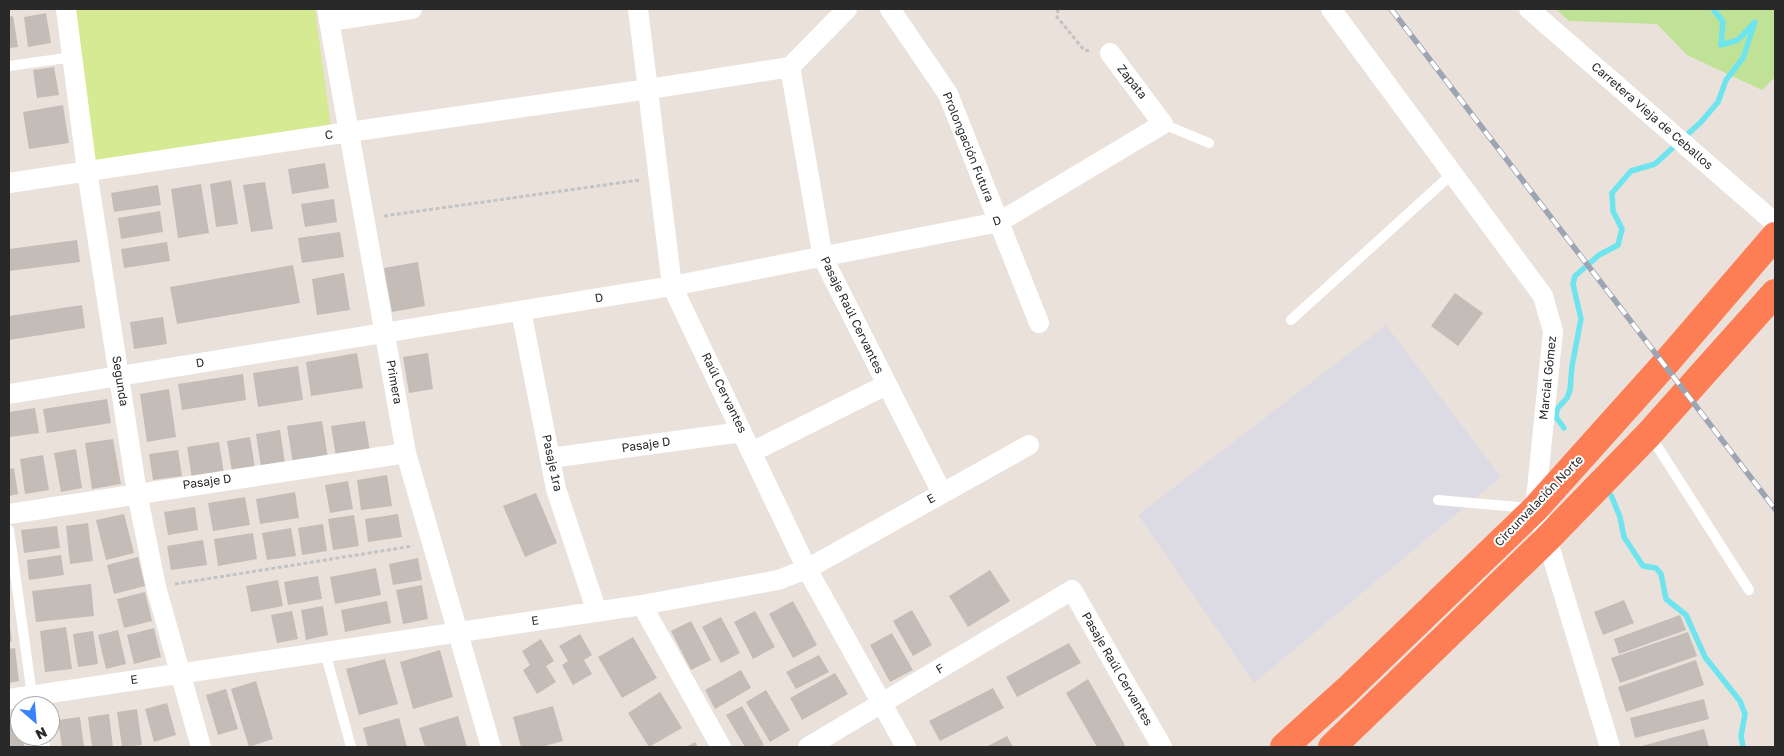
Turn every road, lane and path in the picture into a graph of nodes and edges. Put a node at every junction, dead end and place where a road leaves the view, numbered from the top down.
1 (66, 9) edge
2 (412, 9) edge
3 (638, 9) edge
4 (847, 9) edge
5 (890, 9) edge
6 (1058, 9) edge
7 (1330, 9) edge
8 (1529, 9) edge
9 (328, 15) edge
10 (1110, 53) joint
11 (73, 57) junction
12 (9, 66) edge
13 (790, 66) junction
14 (649, 89) junction
15 (1163, 124) junction
16 (349, 132) junction
17 (1209, 144) dead end
18 (87, 172) junction
19 (1453, 173) junction
20 (660, 177) junction
21 (9, 183) edge
22 (364, 219) junction
23 (999, 222) junction
24 (1775, 223) edge
25 (1775, 236) edge
26 (823, 258) junction
27 (672, 286) junction
28 (1775, 293) edge
29 (521, 311) junction
30 (1291, 320) dead end
31 (1039, 323) dead end
32 (385, 333) junction
33 (119, 376) junction
34 (886, 385) junction
35 (9, 394) edge
36 (742, 432) junction
37 (1649, 434) junction
38 (1029, 445) dead end
39 (752, 452) junction
40 (406, 453) junction
41 (550, 458) junction
42 (137, 493) junction
43 (942, 493) junction
44 (1438, 500) dead end
45 (1535, 509) junction
46 (9, 514) edge
47 (9, 530) edge
48 (1548, 539) junction
49 (431, 543) junction
50 (806, 569) junction
51 (156, 587) junction
52 (1072, 590) joint
53 (1750, 590) dead end
54 (642, 605) junction
55 (597, 612) junction
56 (458, 633) junction
57 (325, 652) junction
58 (180, 674) junction
59 (32, 696) edge
60 (60, 696) edge
61 (881, 704) junction
62 (201, 747) edge
63 (351, 747) edge
64 (491, 747) edge
65 (721, 747) edge
66 (808, 747) edge
67 (906, 747) edge
68 (1162, 747) edge
69 (1284, 747) edge
70 (1332, 747) edge
71 (1610, 747) edge

1 - 11 street, Segunda
2 - 9 street
3 - 14 street, Raúl Cervantes
4 - 13 street
5 - 23 street, Prolongación Futura
6 - 10 path, Zapata
7 - 19 street, Marcial Gómez
8 - 24 street, Carretera Vieja de Ceballos
9 - 16 street, Primera
10 - 15 street, Zapata
11 - 12 lane
11 - 18 street, Segunda
13 - 14 street, C
13 - 26 street, Pasaje Raúl Cervantes
14 - 16 street, C
14 - 20 street, Raúl Cervantes
15 - 17 lane
15 - 23 street, D
16 - 18 street, C
16 - 22 street, Primera
18 - 21 street, C
18 - 33 street, Segunda
19 - 30 lane
19 - 45 street, Marcial Gómez
20 - 22 path
20 - 27 street, Raúl Cervantes
22 - 32 street, Primera
23 - 26 street, D
23 - 31 street, Prolongación Futura
25 - 45 highway, Circunvalación Norte
26 - 27 street, D
26 - 34 street, Pasaje Raúl Cervantes
27 - 29 street, D
27 - 36 street, Raúl Cervantes
28 - 37 highway
29 - 32 street, D
29 - 41 street, Pasaje 1ra
32 - 33 street, D
32 - 40 street, Primera
33 - 35 street, D
33 - 42 street, Segunda
34 - 39 street
34 - 43 street, Pasaje Raúl Cervantes
36 - 39 street, Raúl Cervantes
36 - 41 street, Pasaje D
37 - 48 highway
37 - 53 lane
38 - 43 street, E
39 - 50 street, Raúl Cervantes
40 - 42 street, Pasaje D
40 - 49 street, Primera
41 - 55 street, Pasaje 1ra
42 - 46 street, Pasaje D
42 - 51 street, Segunda
43 - 50 street, E
44 - 45 lane
45 - 48 street, Marcial Gómez
45 - 69 highway, Circunvalación Norte
47 - 59 lane
48 - 70 highway
48 - 71 street, Marcial Gómez
49 - 51 path
49 - 56 street, Primera
50 - 54 street, E
50 - 61 street, Raúl Cervantes
51 - 58 street, Segunda
52 - 61 street, F
52 - 68 street, Pasaje Raúl Cervantes
54 - 55 street, E
54 - 65 street
55 - 56 street, E
56 - 57 street, E
56 - 64 street, Primera
57 - 58 street, E
57 - 63 lane
58 - 60 street, E
58 - 62 street, Segunda
61 - 66 street, F
61 - 67 street, Raúl Cervantes

